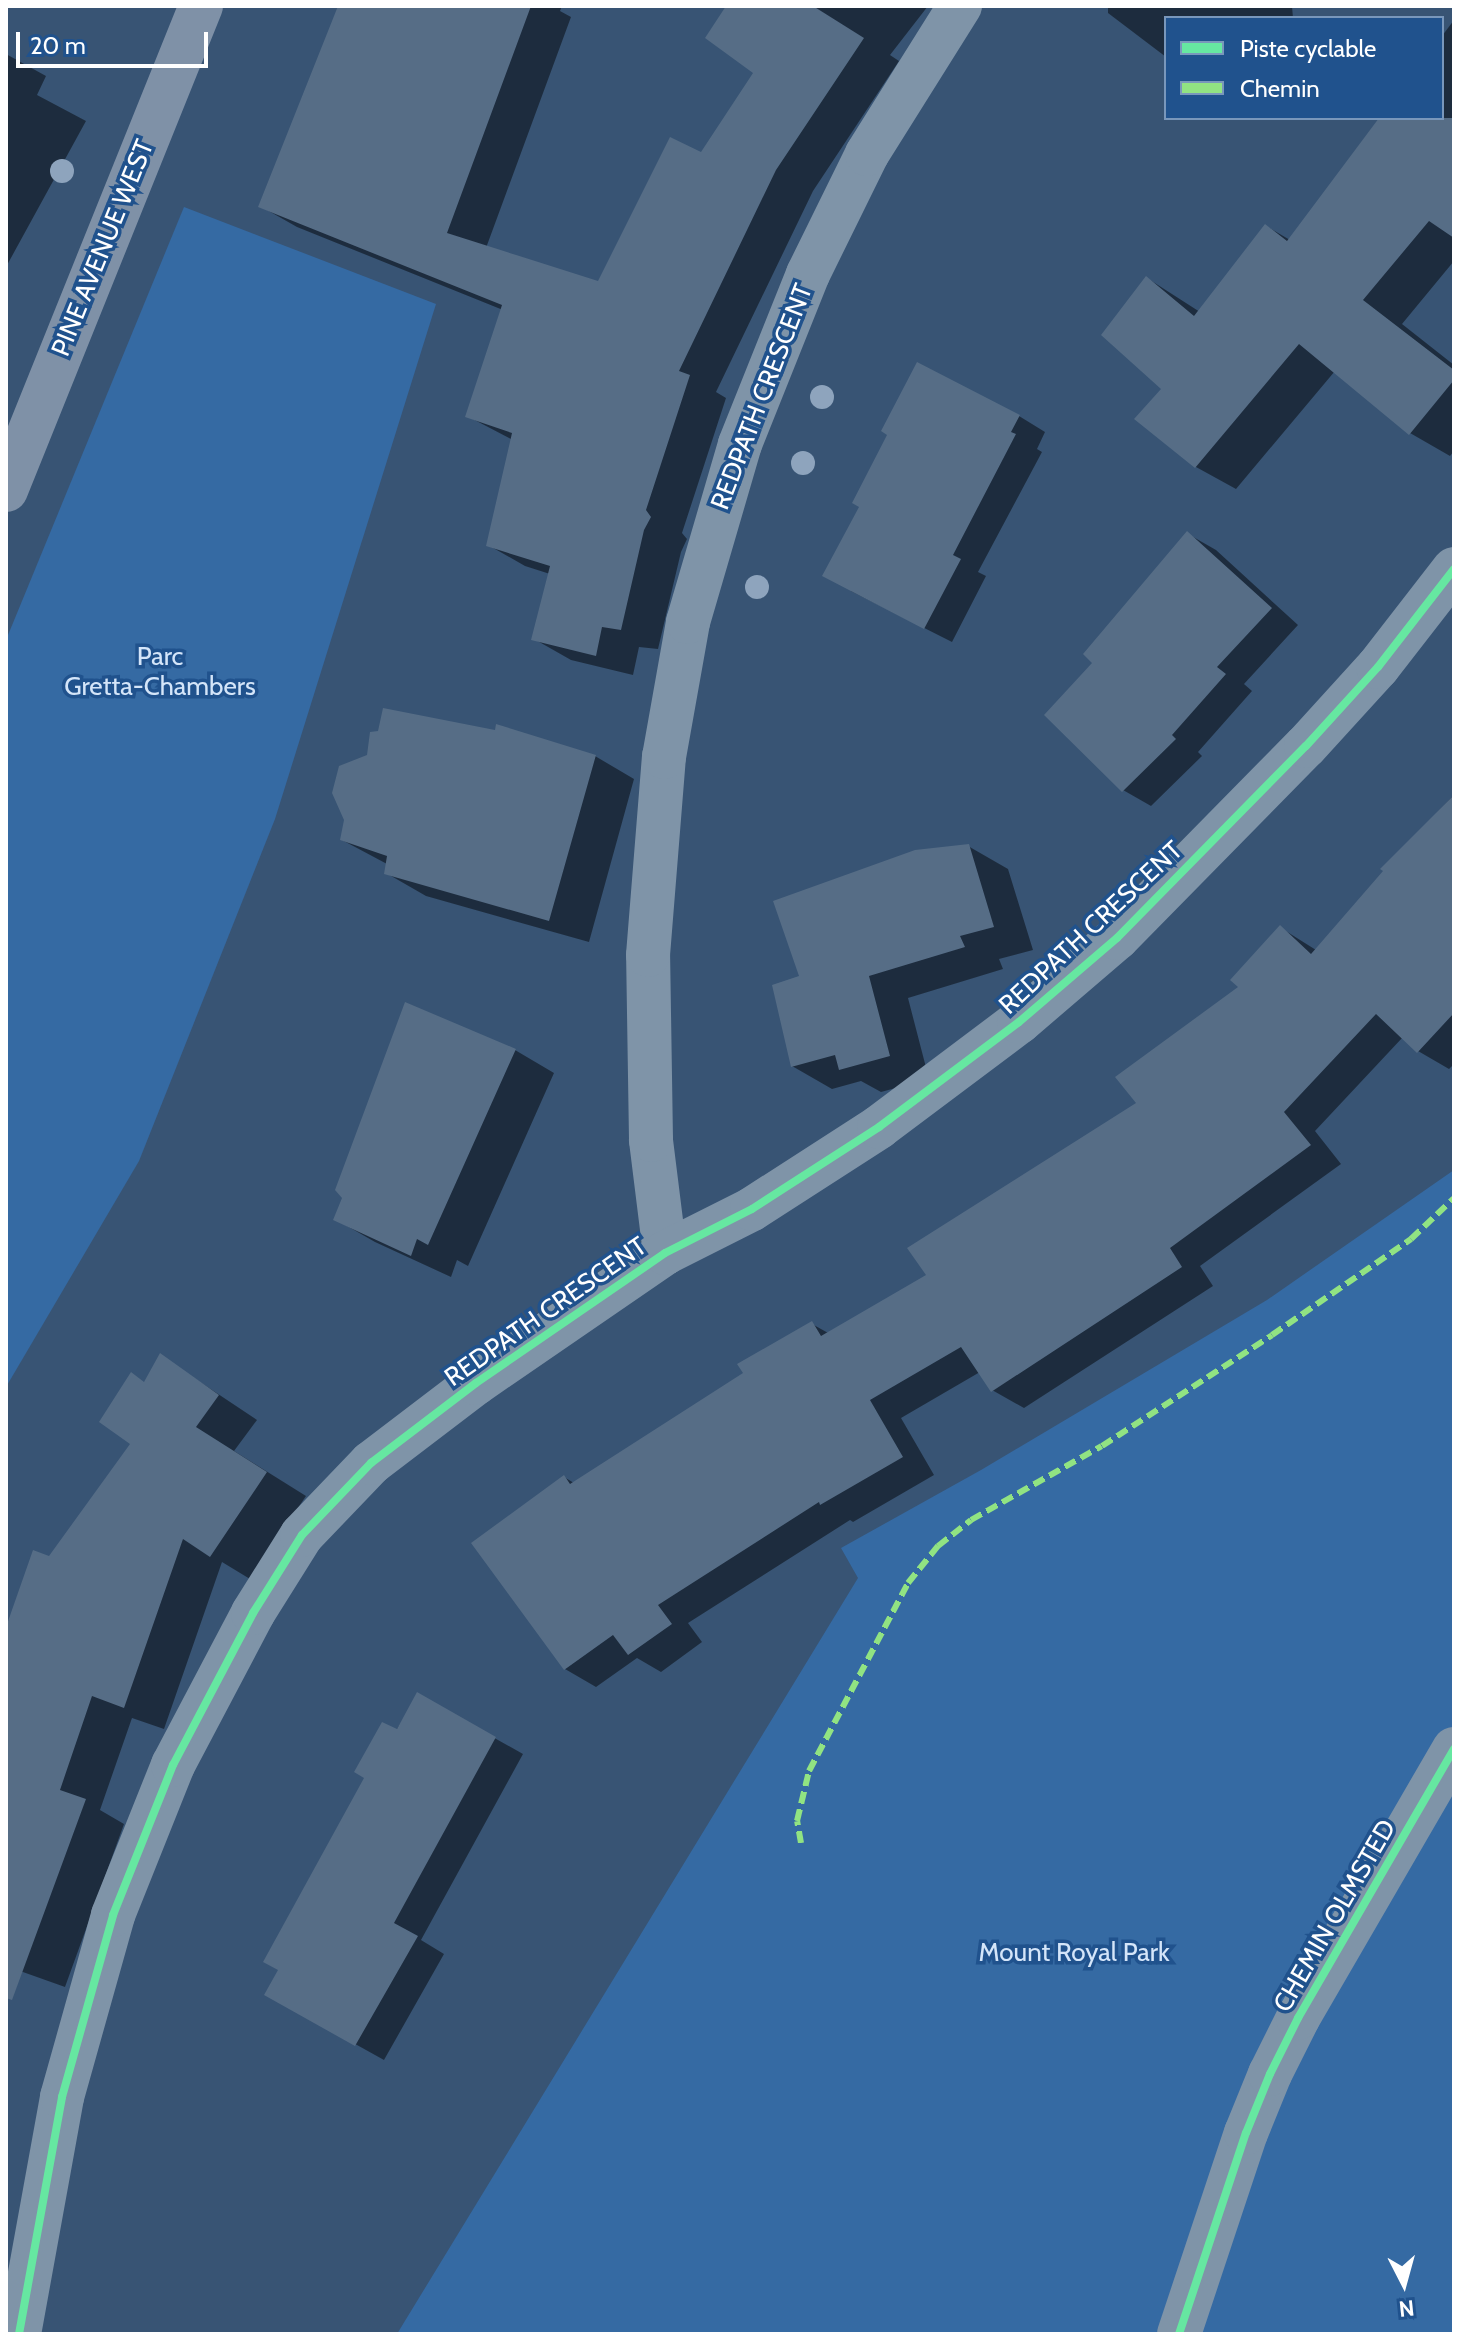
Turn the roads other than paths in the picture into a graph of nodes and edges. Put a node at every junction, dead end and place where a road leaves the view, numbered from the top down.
1 (201, 6) edge
2 (960, 6) edge
3 (6, 490) edge
4 (1454, 569) edge
5 (665, 1253) junction
6 (1454, 1749) edge
7 (19, 2334) edge
8 (1179, 2334) edge

1 - 3 main road, PINE AVENUE WEST
2 - 5 street, REDPATH CRESCENT
4 - 5 street, REDPATH CRESCENT
5 - 7 street, REDPATH CRESCENT
6 - 8 street, CHEMIN OLMSTED

